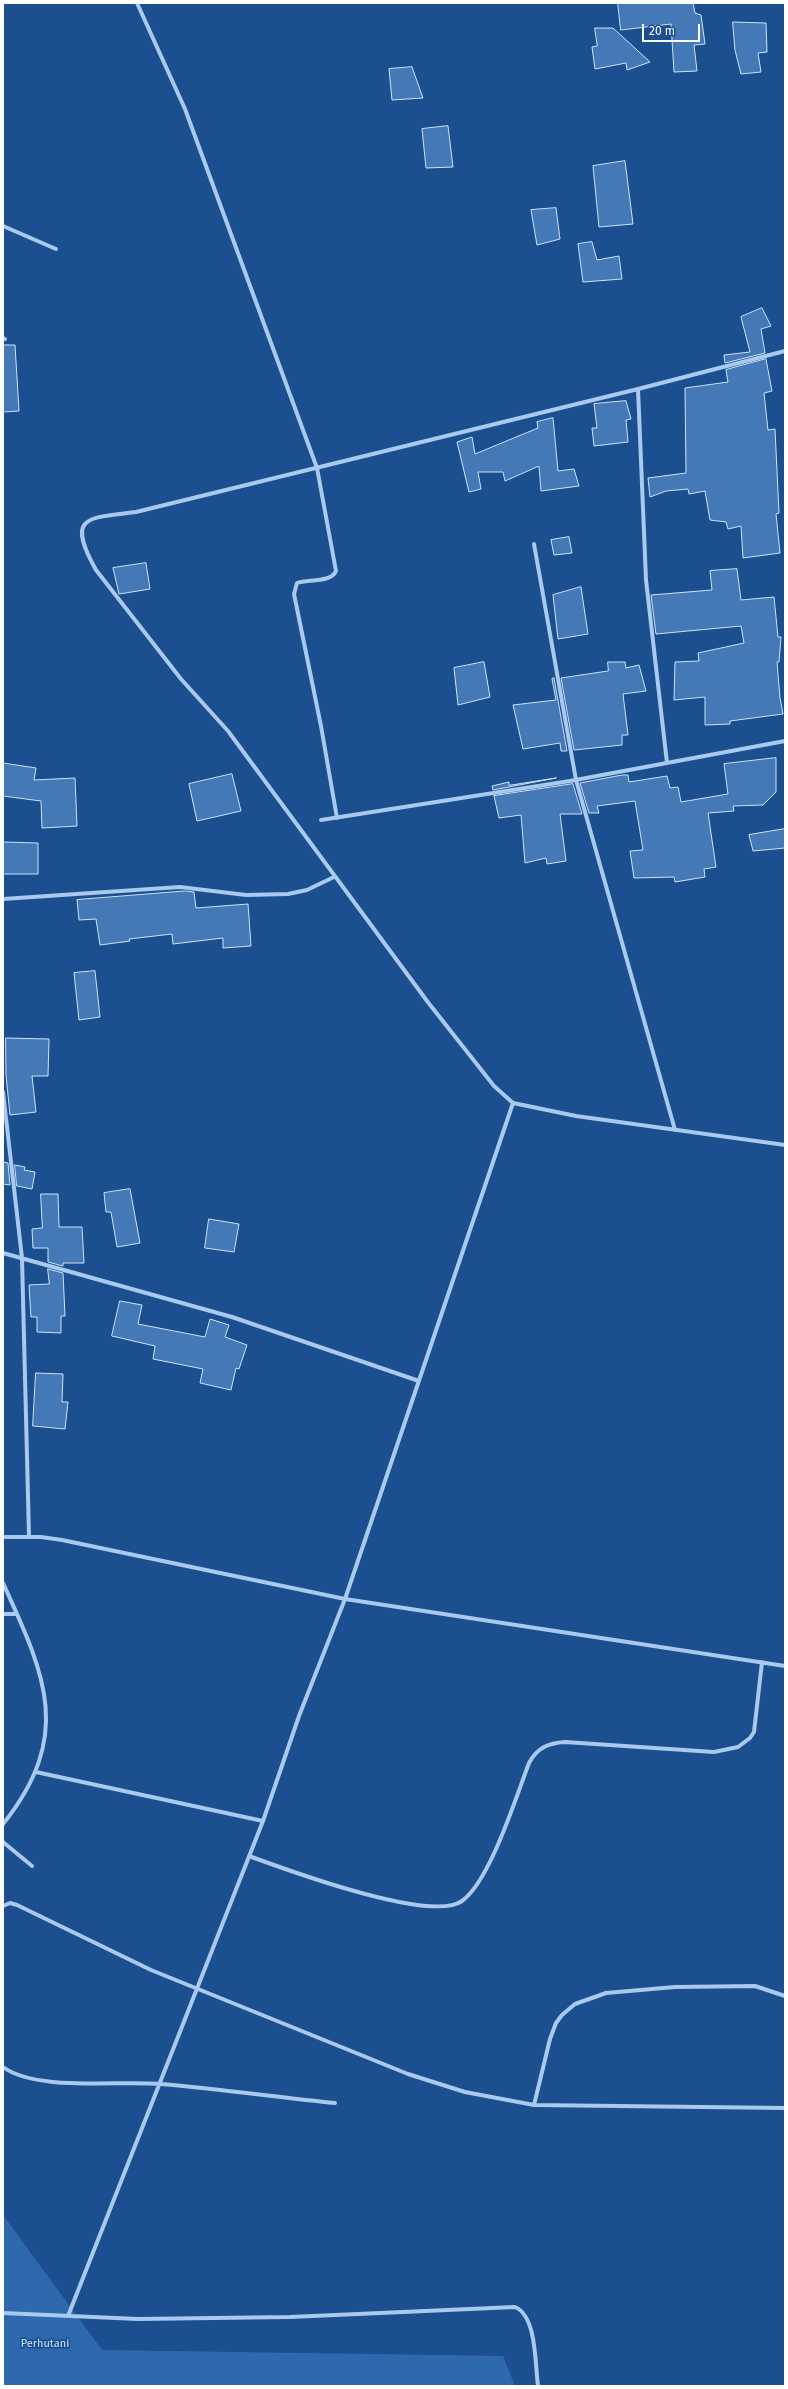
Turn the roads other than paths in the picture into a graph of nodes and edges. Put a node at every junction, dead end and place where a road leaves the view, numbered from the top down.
1 (137, 3) edge
2 (3, 226) edge
3 (56, 249) dead end
4 (785, 351) edge
5 (638, 389) junction
6 (317, 468) junction
7 (534, 544) dead end
8 (785, 741) edge
9 (667, 763) junction
10 (576, 780) junction
11 (337, 818) junction
12 (321, 820) dead end
13 (334, 877) junction
14 (3, 900) edge
15 (3, 1092) edge
16 (513, 1103) junction
17 (675, 1130) junction
18 (785, 1145) edge
19 (3, 1253) edge
20 (22, 1258) junction
21 (420, 1381) junction
22 (4, 1536) edge
23 (29, 1536) junction
24 (3, 1582) edge
25 (345, 1599) junction
26 (3, 1614) edge
27 (17, 1614) junction
28 (762, 1662) junction
29 (785, 1666) edge
30 (36, 1772) junction
31 (263, 1821) junction
32 (3, 1824) edge
33 (3, 1842) edge
34 (249, 1856) junction
35 (32, 1866) dead end
36 (3, 1906) edge
37 (197, 1989) junction
38 (785, 1996) edge
39 (3, 2067) edge
40 (159, 2084) junction
41 (335, 2103) dead end
42 (534, 2105) junction
43 (785, 2108) edge
44 (3, 2313) edge
45 (68, 2316) junction
46 (538, 2386) edge

1 - 6 street
2 - 3 street
4 - 5 street
5 - 6 street
5 - 9 street
6 - 11 street
6 - 13 street
7 - 10 street
8 - 9 street
9 - 10 street
10 - 11 street
10 - 17 street
11 - 12 street
13 - 14 street
13 - 16 street
15 - 20 street
16 - 17 street
16 - 21 street
17 - 18 street
19 - 20 street
20 - 21 street
20 - 23 street
21 - 25 street
22 - 23 street
23 - 25 street
24 - 27 street
25 - 28 street
25 - 31 street
26 - 27 street
27 - 30 street
28 - 29 street
28 - 34 street
30 - 31 street
30 - 32 street
31 - 34 street
33 - 35 street
34 - 37 street
36 - 37 street
37 - 40 street
37 - 42 street
38 - 42 street
39 - 40 street
40 - 41 street
40 - 45 street
42 - 43 street
44 - 45 street
45 - 46 street

